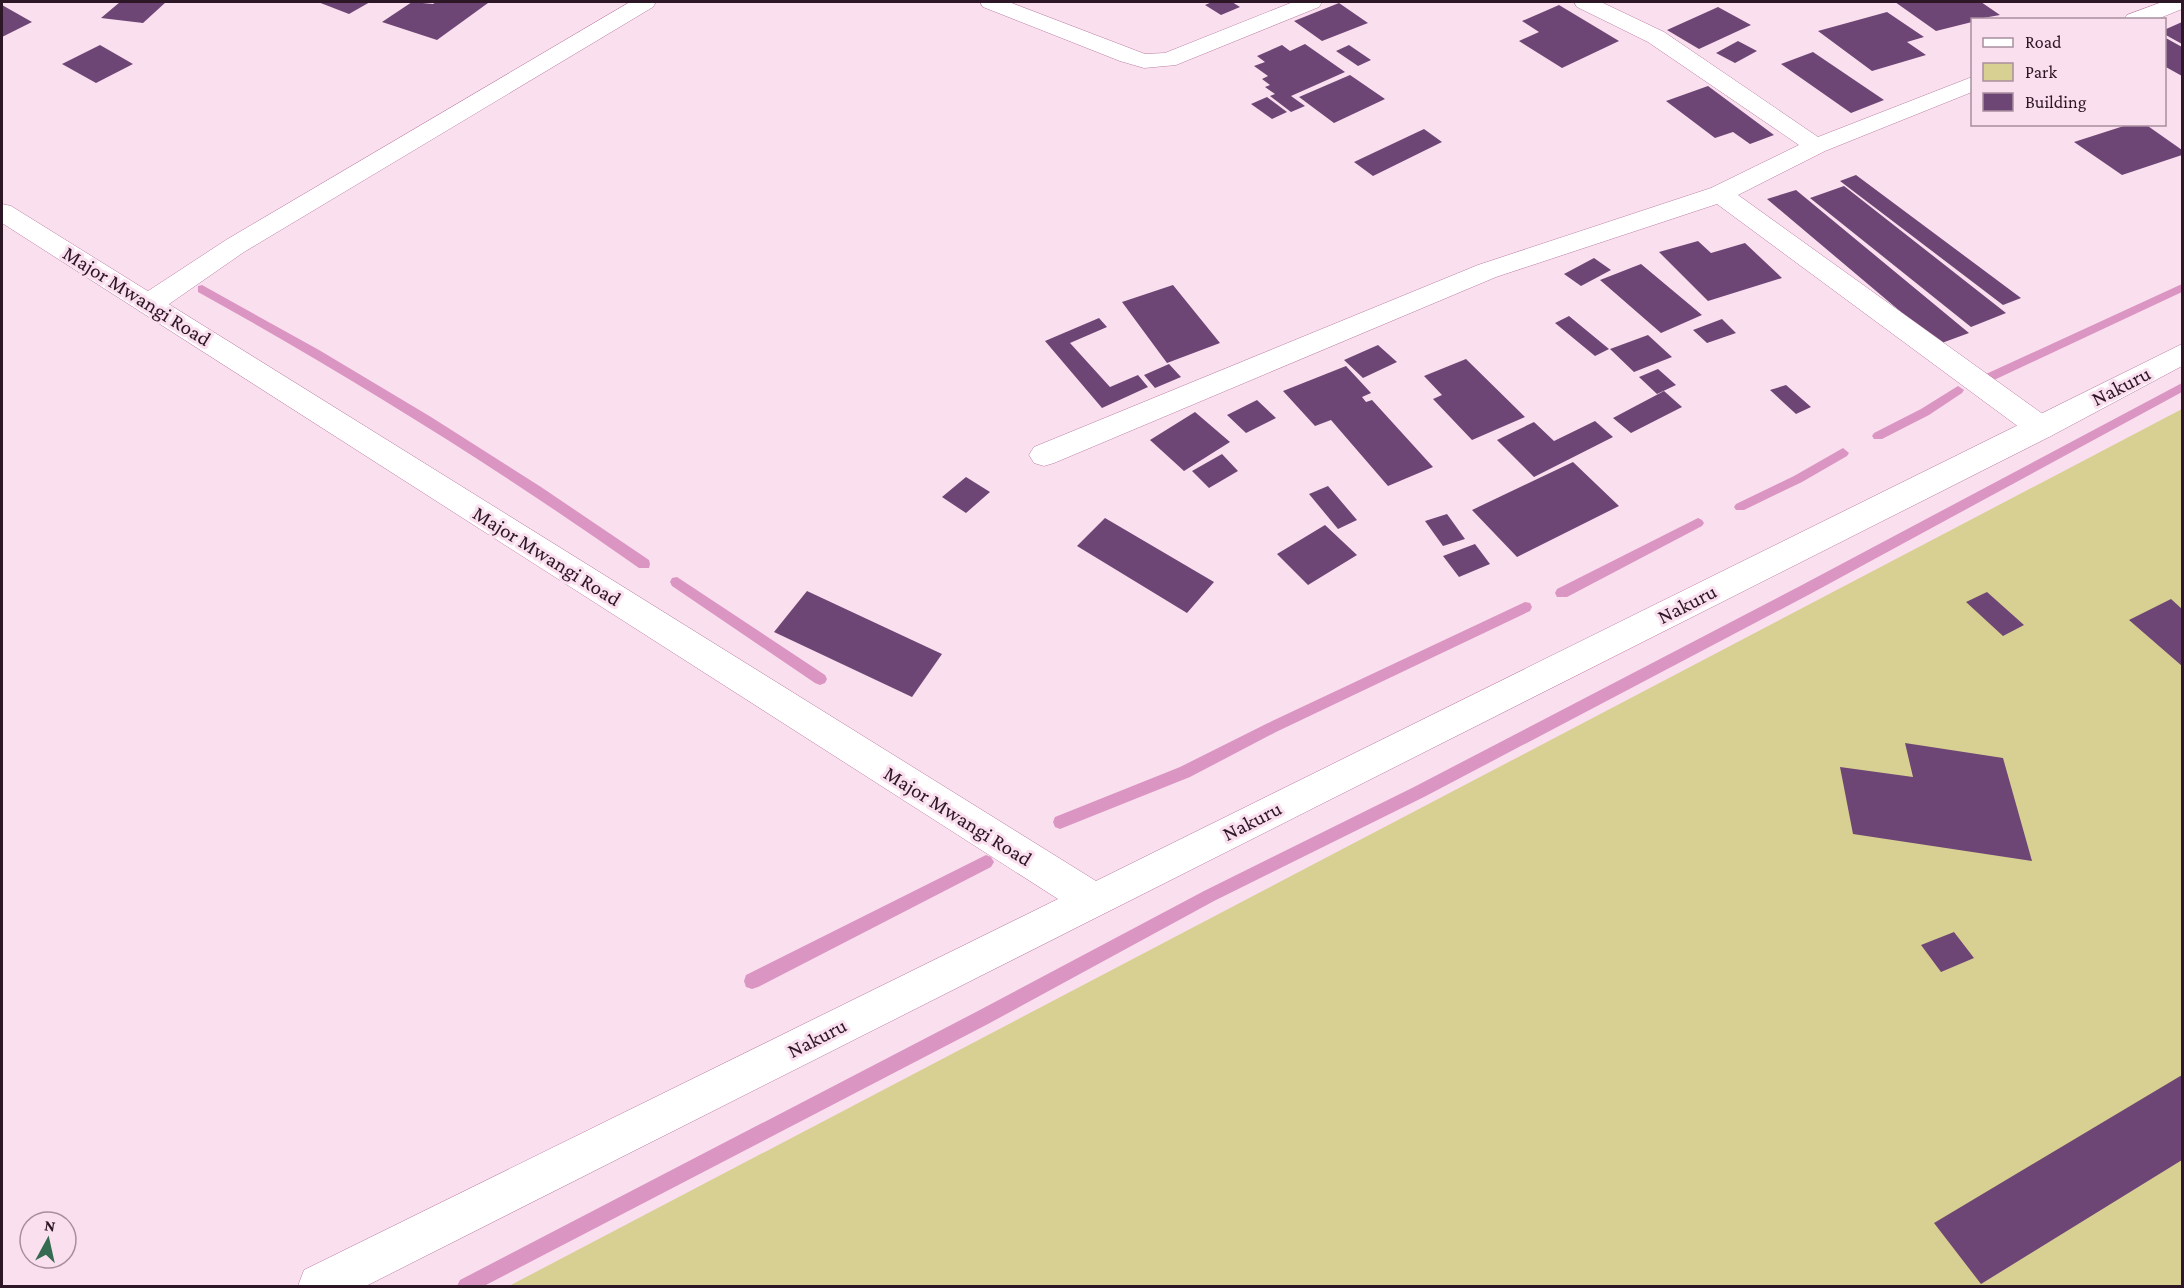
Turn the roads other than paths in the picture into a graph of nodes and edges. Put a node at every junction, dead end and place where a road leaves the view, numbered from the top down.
1 (645, 2) edge
2 (991, 2) edge
3 (1311, 2) edge
4 (1585, 2) edge
5 (2180, 2) edge
6 (2140, 18) edge
7 (1971, 84) edge
8 (1816, 147) junction
9 (1719, 194) junction
10 (2, 212) edge
11 (149, 304) junction
12 (2182, 354) edge
13 (2041, 428) junction
14 (1044, 455) dead end
15 (1093, 900) junction
16 (320, 1287) edge

1 - 11 street
2 - 3 street
4 - 8 street
5 - 6 street
7 - 8 street
8 - 9 street
9 - 13 street
9 - 14 street
10 - 11 street, Major Mwangi Road
11 - 15 street, Major Mwangi Road
12 - 13 street, Nakuru
13 - 15 street, Nakuru
15 - 16 street, Nakuru

